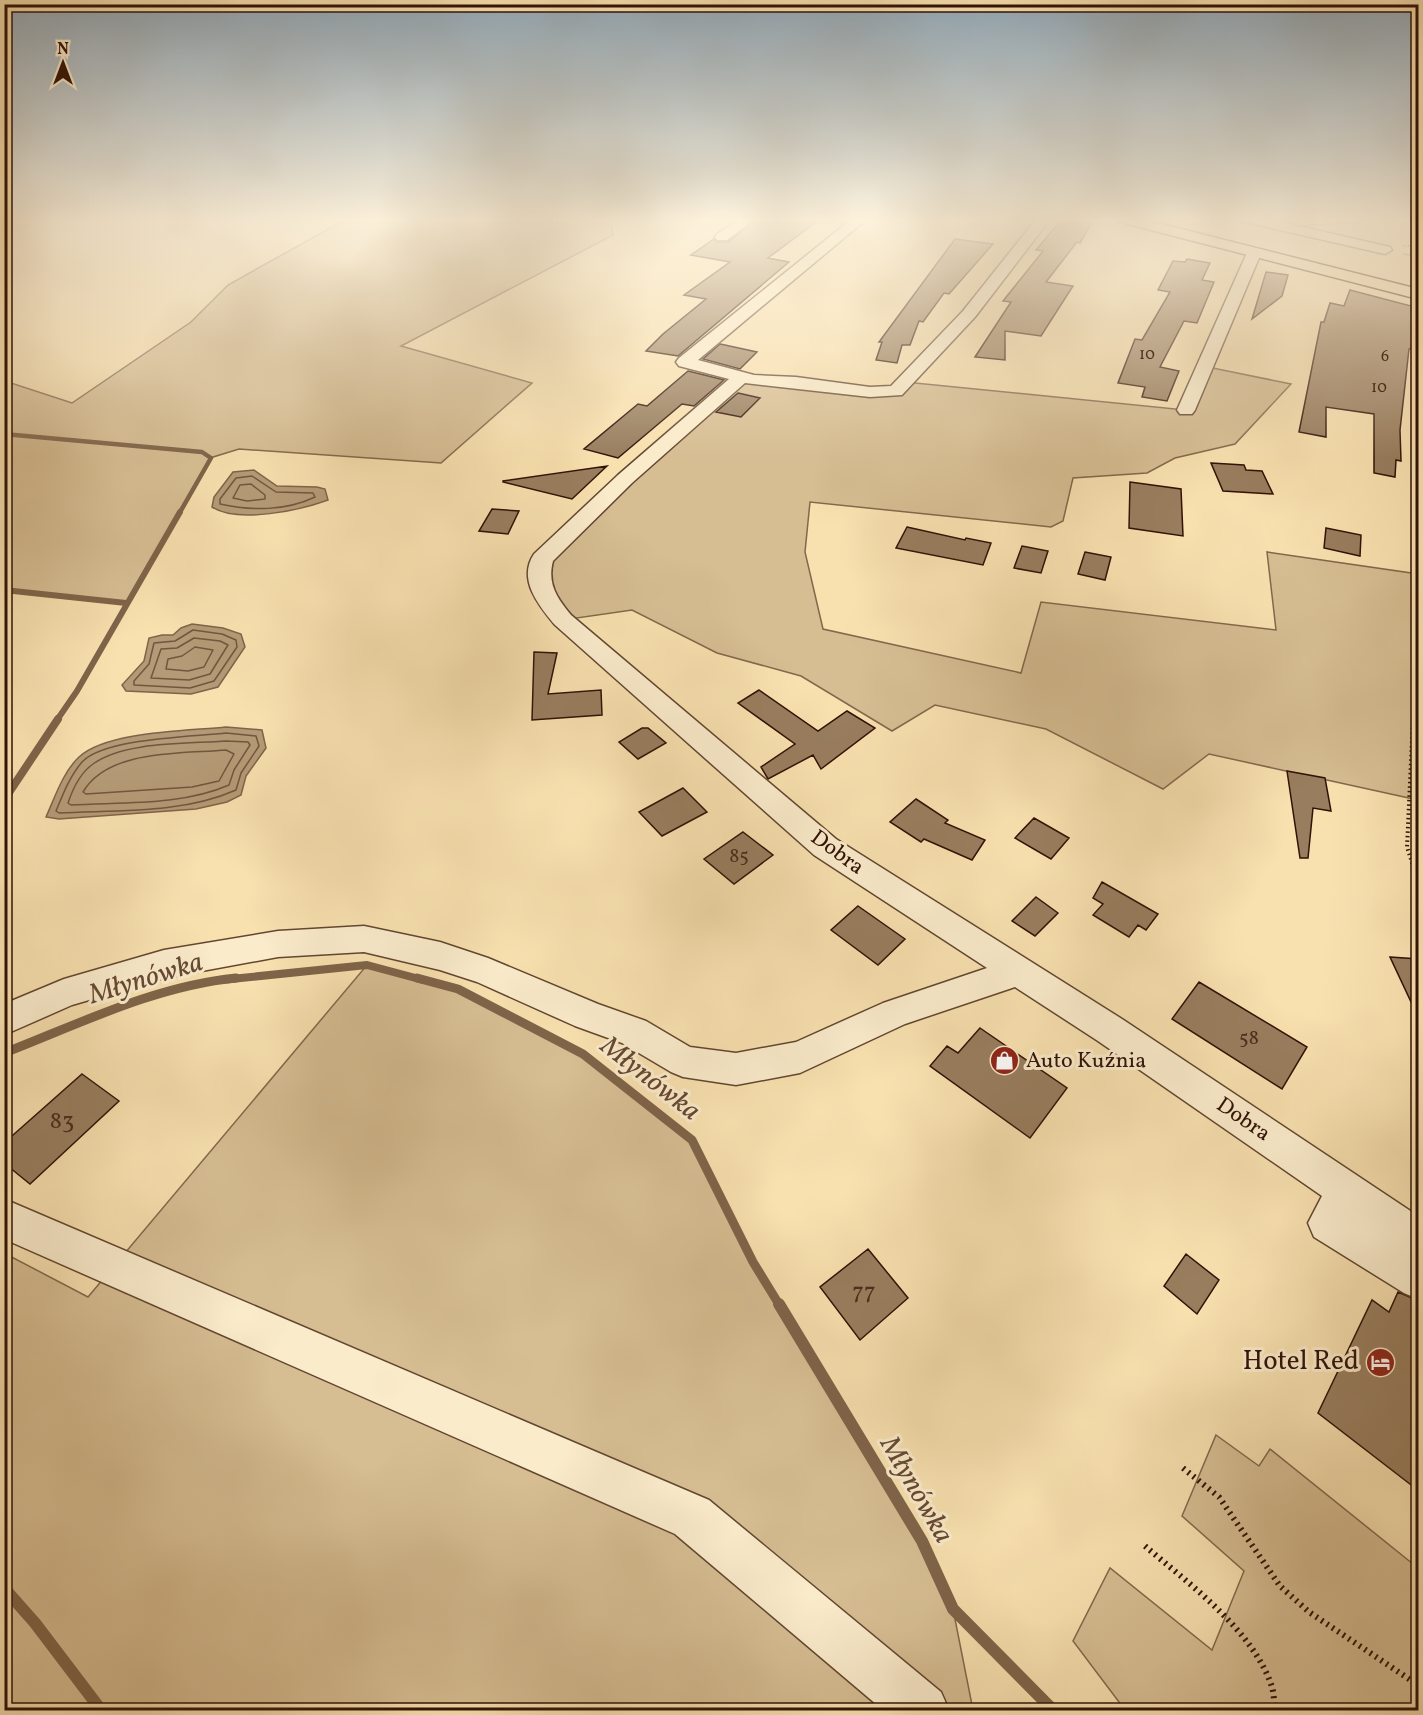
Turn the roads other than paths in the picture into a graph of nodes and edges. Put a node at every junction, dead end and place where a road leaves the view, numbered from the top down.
1 (763, 298) edge
2 (981, 298) edge
3 (1234, 298) edge
4 (741, 377) junction
5 (1186, 410) dead end
6 (1017, 972) junction
7 (4, 1020) edge
8 (1347, 1190) junction
9 (4, 1219) edge
10 (1419, 1239) edge
11 (1419, 1279) edge
12 (924, 1710) edge

1 - 4 street
2 - 4 street
3 - 5 street
4 - 6 street, Dobra
6 - 7 street
6 - 8 street, Dobra
8 - 10 street, Dobra
8 - 11 street
9 - 12 street

